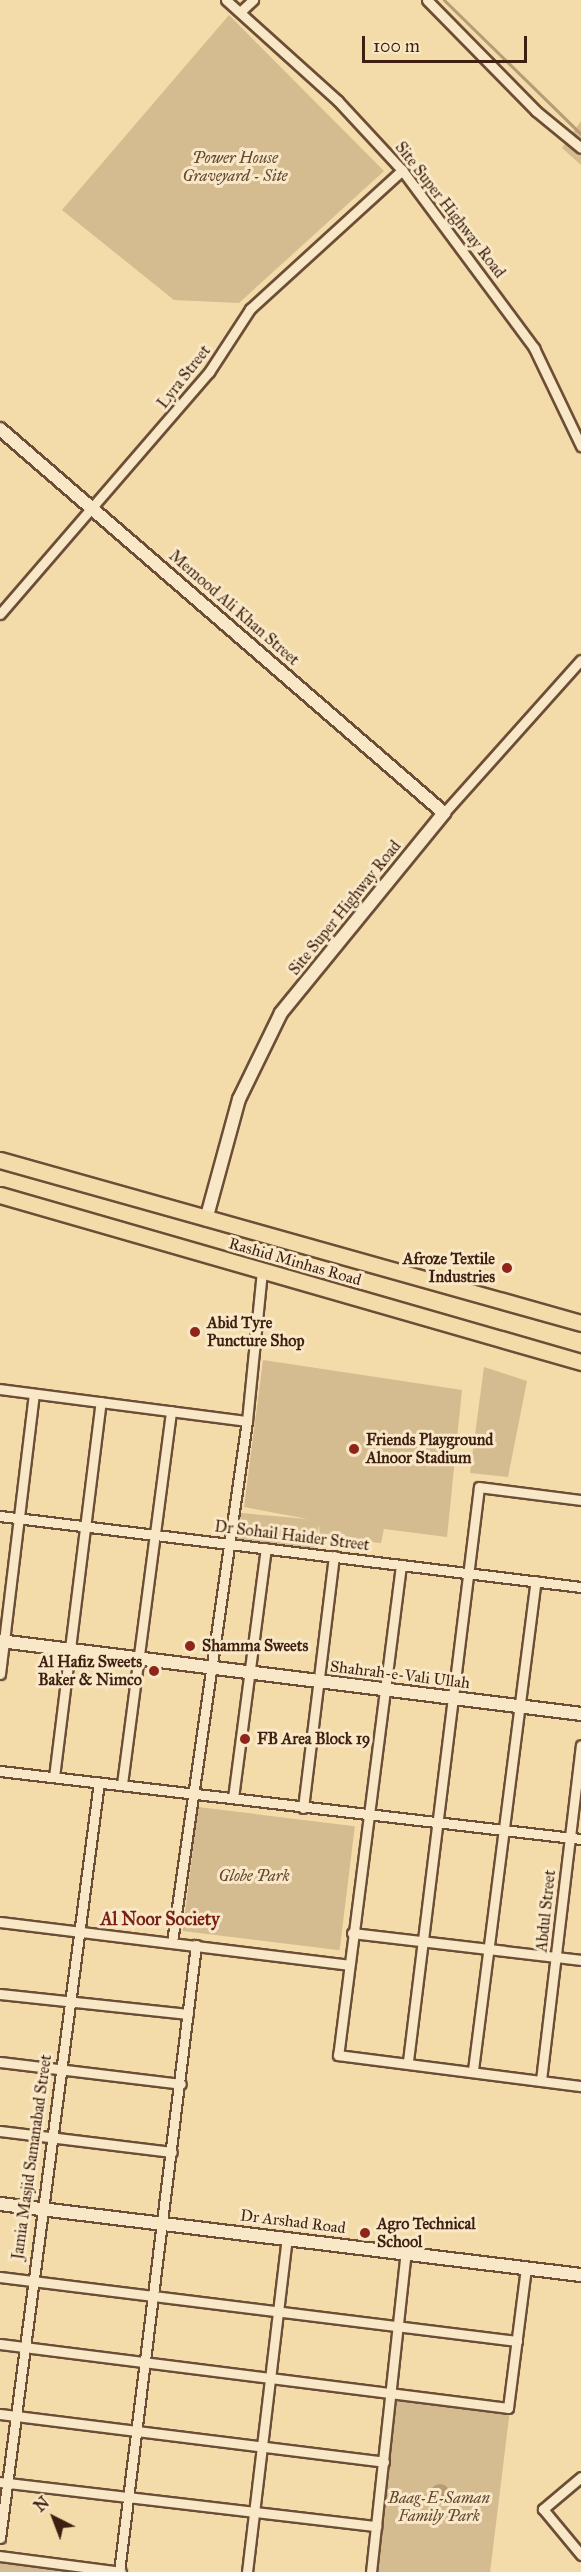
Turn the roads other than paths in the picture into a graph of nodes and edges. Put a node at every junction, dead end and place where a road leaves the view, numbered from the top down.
1 (226, 0) edge
2 (253, 0) edge
3 (427, 0) edge
4 (240, 12) junction
5 (581, 148) edge
6 (402, 170) junction
7 (0, 429) edge
8 (581, 446) edge
9 (95, 509) junction
10 (0, 614) edge
11 (581, 660) edge
12 (444, 813) junction
13 (0, 1160) edge
14 (0, 1195) edge
15 (206, 1220) junction
16 (262, 1271) junction
17 (581, 1323) edge
18 (581, 1362) edge
19 (0, 1389) edge
20 (34, 1394) junction
21 (101, 1402) junction
22 (171, 1411) junction
23 (247, 1421) junction
24 (581, 1500) edge
25 (0, 1516) edge
26 (21, 1518) junction
27 (86, 1526) junction
28 (155, 1534) junction
29 (231, 1544) junction
30 (266, 1548) junction
31 (334, 1556) junction
32 (401, 1565) junction
33 (470, 1573) junction
34 (536, 1581) junction
35 (581, 1587) edge
36 (2, 1642) edge
37 (72, 1651) junction
38 (138, 1659) junction
39 (213, 1669) junction
40 (250, 1673) junction
41 (0, 1674) edge
42 (318, 1682) junction
43 (382, 1689) junction
44 (450, 1698) junction
45 (520, 1706) junction
46 (581, 1714) edge
47 (581, 1745) edge
48 (0, 1771) edge
49 (54, 1777) junction
50 (99, 1782) junction
51 (122, 1784) junction
52 (195, 1793) junction
53 (234, 1798) junction
54 (303, 1808) junction
55 (369, 1817) junction
56 (434, 1823) junction
57 (501, 1831) junction
58 (569, 1838) junction
59 (581, 1839) edge
60 (0, 1922) edge
61 (352, 1933) junction
62 (78, 1934) junction
63 (422, 1941) junction
64 (172, 1942) junction
65 (196, 1945) junction
66 (491, 1948) junction
67 (556, 1956) junction
68 (581, 1960) edge
69 (348, 1965) junction
70 (0, 1994) edge
71 (68, 2002) junction
72 (188, 2014) junction
73 (408, 2061) junction
74 (0, 2062) edge
75 (59, 2069) junction
76 (473, 2070) junction
77 (541, 2080) junction
78 (181, 2084) junction
79 (581, 2086) edge
80 (0, 2131) edge
81 (49, 2137) junction
82 (172, 2152) junction
83 (0, 2204) edge
84 (39, 2208) junction
85 (164, 2224) junction
86 (287, 2238) junction
87 (406, 2252) junction
88 (526, 2267) junction
89 (581, 2275) edge
90 (0, 2277) edge
91 (30, 2281) junction
92 (155, 2295) junction
93 (279, 2310) junction
94 (399, 2324) junction
95 (517, 2341) junction
96 (0, 2344) edge
97 (23, 2347) junction
98 (146, 2361) junction
99 (270, 2379) junction
100 (393, 2394) junction
101 (0, 2414) edge
102 (15, 2416) junction
103 (137, 2429) junction
104 (262, 2447) junction
105 (384, 2462) junction
106 (581, 2478) edge
107 (3, 2483) edge
108 (129, 2497) junction
109 (255, 2512) junction
110 (376, 2526) junction
111 (0, 2538) edge
112 (581, 2555) edge
113 (0, 2556) edge
114 (120, 2572) edge
115 (248, 2572) edge
116 (371, 2572) edge

1 - 4 street, Site Super Highway Road
2 - 4 street
3 - 5 street
4 - 6 street, Site Super Highway Road
6 - 8 street, Site Super Highway Road
6 - 9 street, Lyra Street
7 - 9 street, Memood Ali Khan Street
9 - 10 street, Lyra Street
9 - 12 street, Memood Ali Khan Street
11 - 12 street, Site Super Highway Road
12 - 15 street, Site Super Highway Road
13 - 15 main road, Rashid Minhas Road
14 - 16 main road, Rashid Minhas Road
15 - 17 main road, Rashid Minhas Road
16 - 18 main road, Rashid Minhas Road
16 - 23 street
19 - 20 street
20 - 21 street
20 - 26 street
21 - 22 street
21 - 27 street
22 - 23 street
22 - 28 street
23 - 29 street
24 - 33 street
25 - 26 street, Dr Sohail Haider Street
26 - 27 street, Dr Sohail Haider Street
26 - 36 street
27 - 28 street, Dr Sohail Haider Street
27 - 37 street
28 - 29 street, Dr Sohail Haider Street
28 - 38 street
29 - 30 street, Dr Sohail Haider Street
29 - 39 street
30 - 31 street, Dr Sohail Haider Street
30 - 40 street
31 - 32 street, Dr Sohail Haider Street
31 - 42 street
32 - 33 street, Dr Sohail Haider Street
32 - 43 street
33 - 34 street, Dr Sohail Haider Street
33 - 44 street
34 - 35 street, Dr Sohail Haider Street
34 - 45 street
36 - 37 street, Shahrah-e-Vali Ullah
36 - 41 street
37 - 38 street, Shahrah-e-Vali Ullah
37 - 49 street
38 - 39 street, Shahrah-e-Vali Ullah
38 - 51 street
39 - 40 street, Shahrah-e-Vali Ullah
39 - 52 street
40 - 42 street, Shahrah-e-Vali Ullah
40 - 53 street
42 - 43 street, Shahrah-e-Vali Ullah
42 - 54 street
43 - 44 street, Shahrah-e-Vali Ullah
43 - 55 street
44 - 45 street, Shahrah-e-Vali Ullah
44 - 56 street
45 - 46 street, Shahrah-e-Vali Ullah
45 - 57 street
47 - 58 street, Abdul Street
48 - 49 street
49 - 50 street
50 - 51 street
50 - 62 street, Jamia Masjid Samanabad Street
51 - 52 street
52 - 53 street
52 - 64 street
53 - 54 street
54 - 55 street
55 - 56 street
55 - 61 street
56 - 57 street
56 - 63 street
57 - 58 street
57 - 66 street
58 - 59 street
58 - 67 street, Abdul Street
60 - 62 street
61 - 63 street
61 - 69 street
62 - 64 street
62 - 71 street, Jamia Masjid Samanabad Street
63 - 66 street
63 - 73 street
64 - 65 street
65 - 69 street
65 - 72 street
66 - 67 street
66 - 76 street
67 - 68 street
67 - 77 street, Abdul Street
69 - 73 street
70 - 71 street
71 - 72 street
71 - 75 street, Jamia Masjid Samanabad Street
72 - 78 street
73 - 76 street
74 - 75 street
75 - 78 street
75 - 81 street, Jamia Masjid Samanabad Street
76 - 77 street
77 - 79 street
78 - 82 street
80 - 81 street
81 - 82 street
81 - 84 street, Jamia Masjid Samanabad Street
82 - 85 street
83 - 84 street, Dr Arshad Road
84 - 85 street, Dr Arshad Road
84 - 91 street, Jamia Masjid Samanabad Street
85 - 86 street, Dr Arshad Road
85 - 92 street
86 - 87 street, Dr Arshad Road
86 - 93 street
87 - 88 street, Dr Arshad Road
87 - 94 street
88 - 89 street, Dr Arshad Road
88 - 95 street
90 - 91 street
91 - 92 street
91 - 97 street, Jamia Masjid Samanabad Street
92 - 93 street
92 - 98 street
93 - 94 street
93 - 99 street
94 - 95 street
94 - 100 street
95 - 100 street
96 - 97 street
97 - 98 street
97 - 102 street, Jamia Masjid Samanabad Street
98 - 99 street
98 - 103 street
99 - 100 street
99 - 104 street
100 - 105 street
101 - 102 street
102 - 103 street
102 - 107 street, Jamia Masjid Samanabad Street
103 - 104 street
103 - 108 street
104 - 105 street
104 - 109 street
105 - 110 street
106 - 112 street
107 - 108 street
107 - 111 street, Jamia Masjid Samanabad Street
108 - 109 street
108 - 114 street
109 - 110 street
109 - 115 street
110 - 116 street
113 - 114 street

